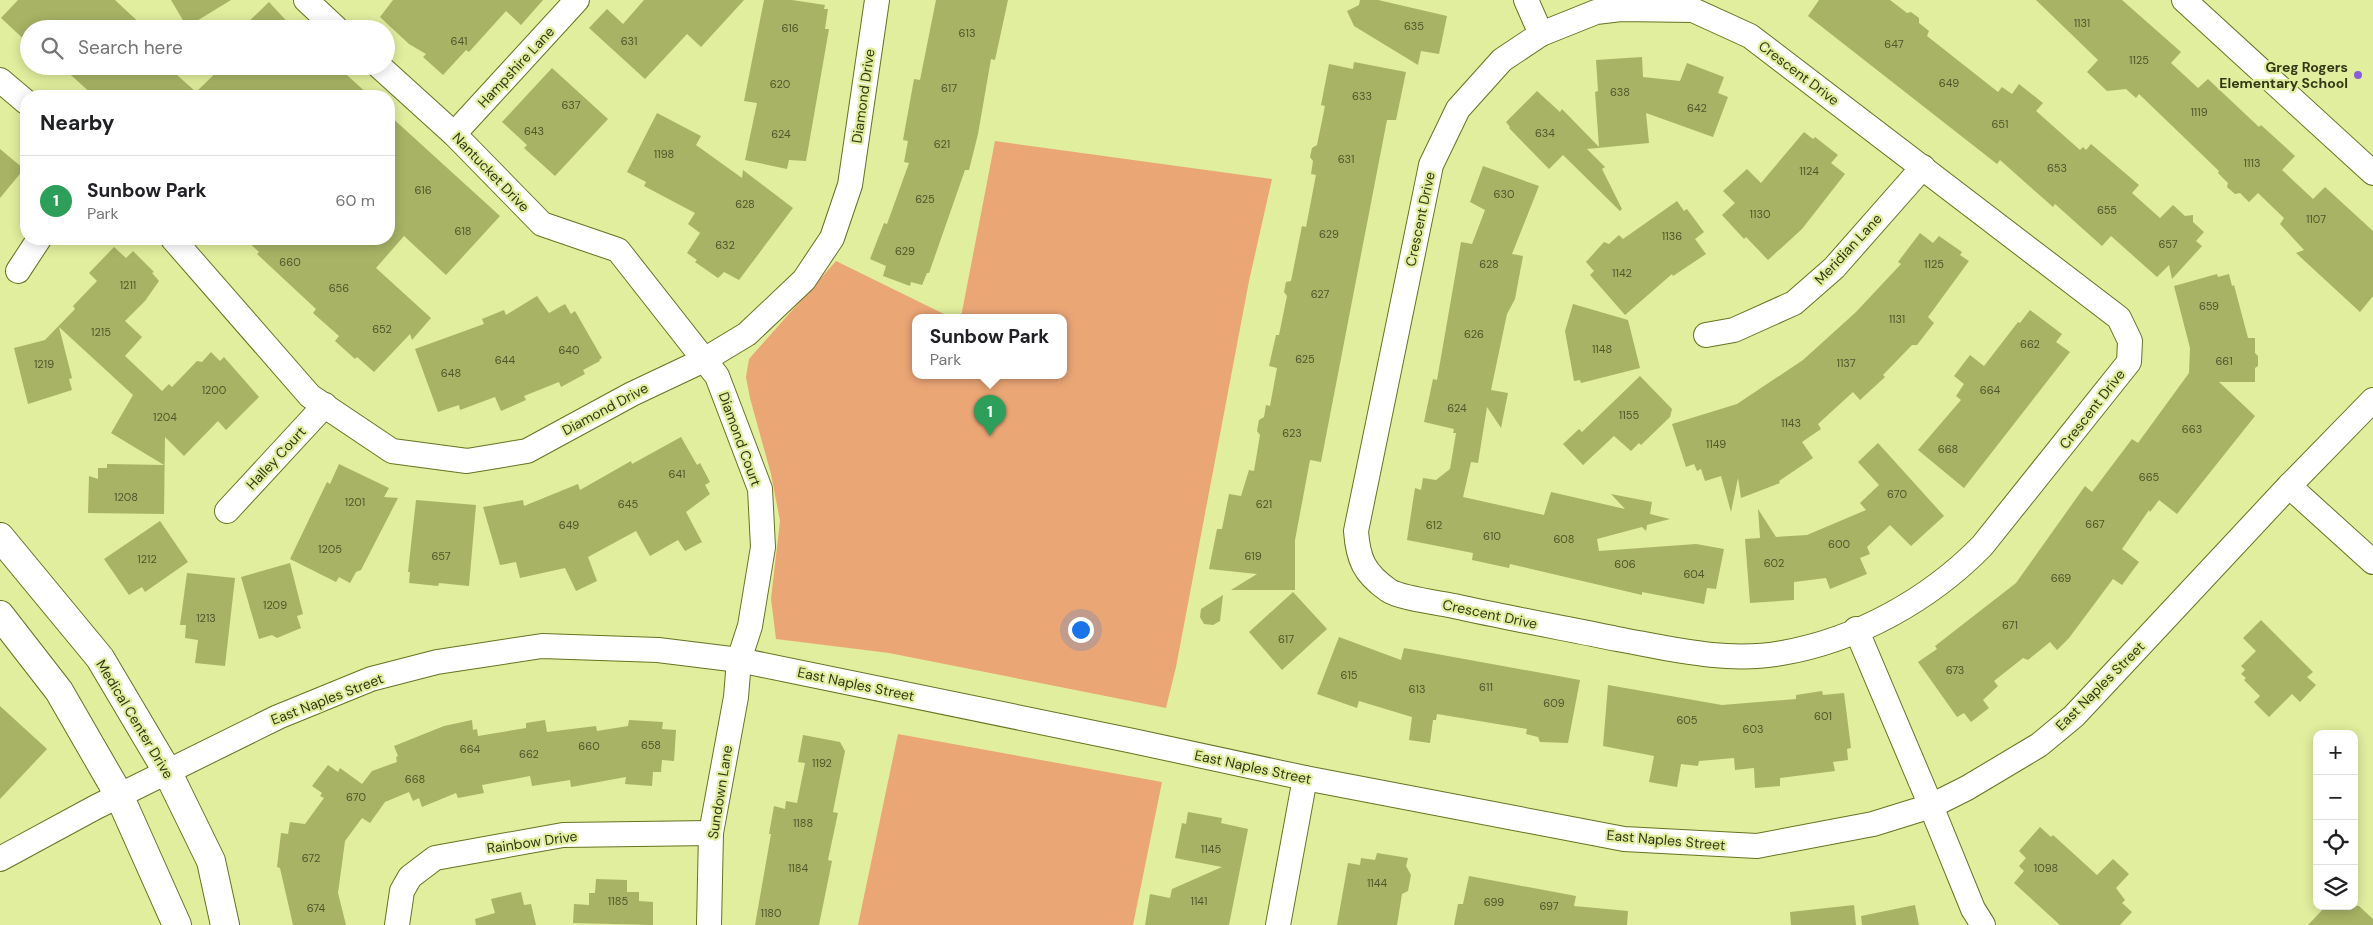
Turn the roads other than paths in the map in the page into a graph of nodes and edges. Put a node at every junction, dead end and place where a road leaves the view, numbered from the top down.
1 (306, 0) edge
2 (578, 0) edge
3 (878, 0) edge
4 (1526, 0) edge
5 (2184, 0) edge
6 (328, 20) edge
7 (1541, 34) junction
8 (389, 75) edge
9 (0, 80) edge
10 (20, 97) edge
11 (454, 134) junction
12 (1923, 167) junction
13 (2373, 173) edge
14 (35, 245) edge
15 (178, 245) edge
16 (618, 250) joint
17 (18, 271) dead end
18 (1706, 335) dead end
19 (704, 360) junction
20 (2373, 400) edge
21 (325, 405) junction
22 (2289, 486) junction
23 (227, 511) dead end
24 (0, 537) edge
25 (2373, 562) edge
26 (0, 615) edge
27 (1856, 629) junction
28 (739, 660) junction
29 (168, 771) junction
30 (1304, 778) junction
31 (119, 795) junction
32 (1932, 806) junction
33 (711, 833) junction
34 (0, 859) edge
35 (177, 925) edge
36 (225, 925) edge
37 (397, 925) edge
38 (709, 925) edge
39 (1278, 925) edge
40 (1983, 925) edge

1 - 6 street
2 - 11 street, Hampshire Lane
3 - 19 street, Diamond Drive
4 - 7 street
5 - 13 street
7 - 12 street, Crescent Drive
7 - 27 street, Crescent Drive
8 - 11 street, Nantucket Drive
9 - 10 street
11 - 16 street, Nantucket Drive
12 - 18 street, Meridian Lane
12 - 27 street, Crescent Drive
14 - 17 street
15 - 21 street, Diamond Drive
16 - 19 street, Diamond Court
19 - 21 street, Diamond Drive
19 - 28 street, Diamond Court
20 - 22 street, East Naples Street
21 - 23 street, Halley Court
22 - 25 street
22 - 32 street, East Naples Street
24 - 29 main road, Medical Center Drive
26 - 31 main road
27 - 32 street
28 - 29 street, East Naples Street
28 - 30 street, East Naples Street
28 - 33 street, Sundown Lane
29 - 31 street, East Naples Street
29 - 36 main road, Medical Center Drive
30 - 32 street, East Naples Street
30 - 39 street
31 - 34 street, East Naples Street
31 - 35 main road
32 - 40 street
33 - 37 street, Rainbow Drive
33 - 38 street, Sundown Lane

